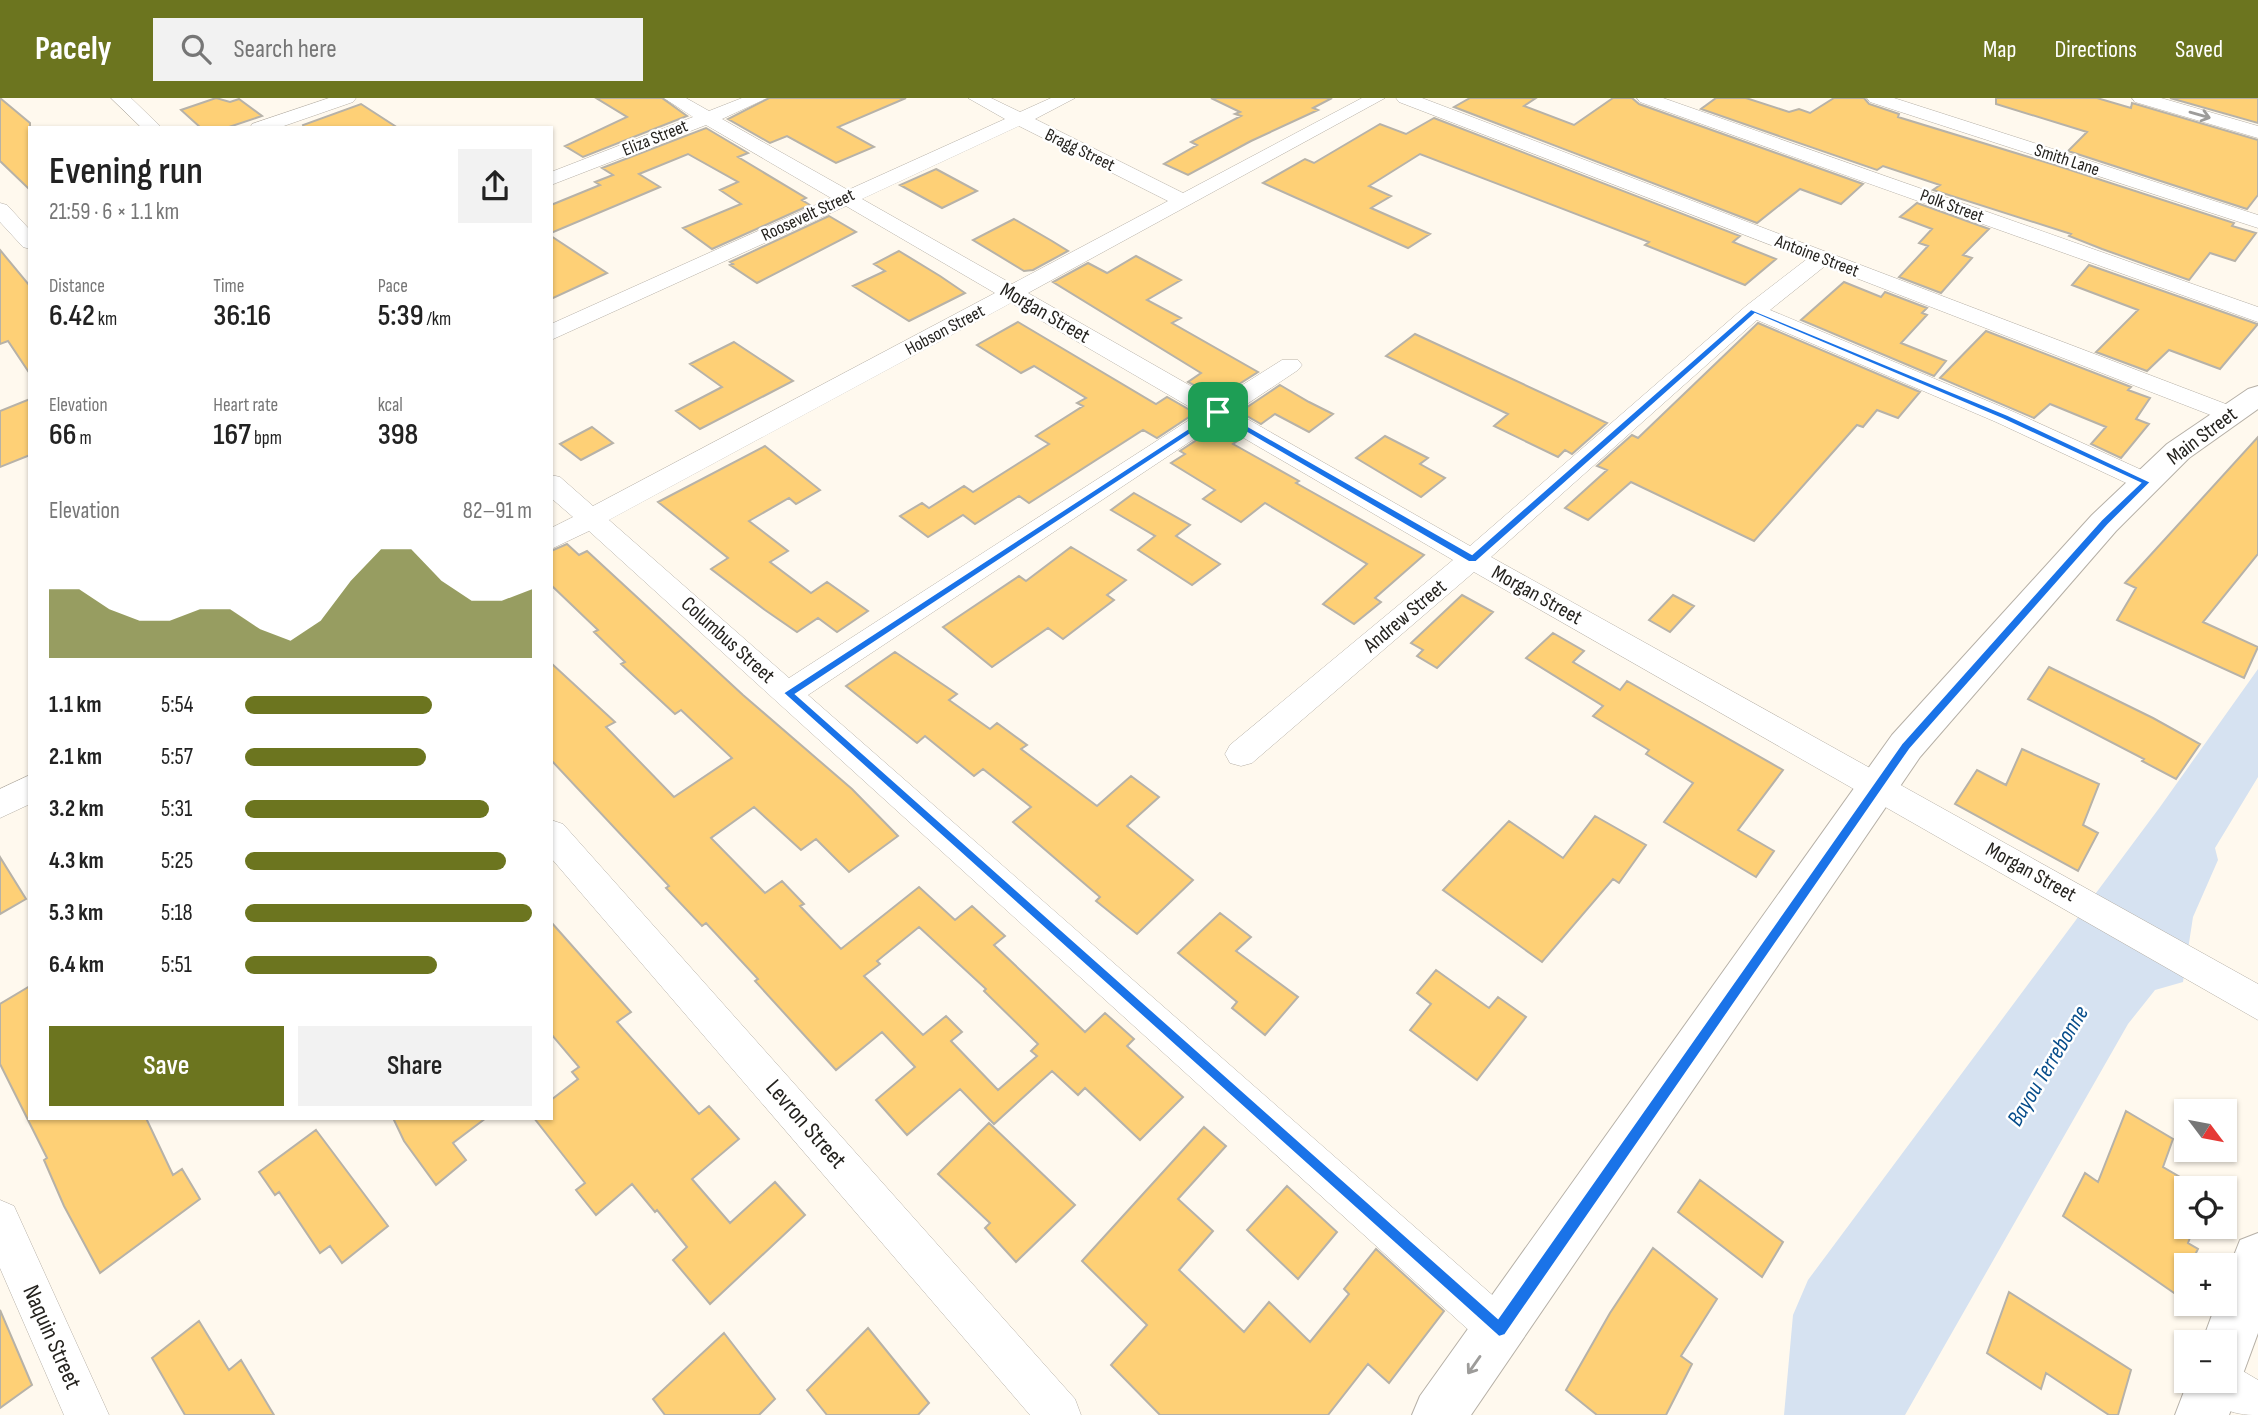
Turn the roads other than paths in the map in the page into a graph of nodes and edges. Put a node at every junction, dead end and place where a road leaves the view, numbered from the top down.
1 (120, 98) edge
2 (347, 98) edge
3 (673, 98) edge
4 (758, 98) edge
5 (977, 98) edge
6 (1066, 98) edge
7 (1376, 98) edge
8 (1405, 98) edge
9 (1646, 98) edge
10 (1876, 98) edge
11 (2141, 98) edge
12 (2203, 98) edge
13 (2258, 114) edge
14 (707, 117) junction
15 (1017, 120) junction
16 (151, 126) edge
17 (265, 126) edge
18 (2258, 132) edge
19 (553, 178) edge
20 (846, 198) junction
21 (1184, 201) junction
22 (0, 209) edge
23 (2258, 222) edge
24 (28, 241) edge
25 (1822, 258) junction
26 (1014, 294) junction
27 (1754, 311) junction
28 (2258, 315) edge
29 (553, 332) edge
30 (1290, 365) dead end
31 (2258, 395) edge
32 (1218, 412) junction
33 (2230, 414) junction
34 (2146, 482) junction
35 (553, 484) edge
36 (592, 519) junction
37 (553, 539) edge
38 (1472, 559) junction
39 (788, 693) junction
40 (1241, 754) dead end
41 (1877, 785) junction
42 (28, 789) edge
43 (0, 805) edge
44 (553, 836) edge
45 (2258, 1003) edge
46 (0, 1220) edge
47 (2258, 1258) edge
48 (1499, 1329) junction
49 (2233, 1330) edge
50 (2237, 1392) edge
51 (2210, 1393) edge
52 (2258, 1407) edge
53 (87, 1415) edge
54 (1059, 1415) edge
55 (1439, 1415) edge
56 (2202, 1415) edge

1 - 16 street
2 - 17 street
3 - 14 street, Morgan Street
4 - 14 street, Eliza Street
5 - 15 street, Bragg Street
6 - 15 street, Roosevelt Street
7 - 21 street, Hobson Street
8 - 25 street, Antoine Street
9 - 28 street, Polk Street
10 - 23 street, Smith Lane
11 -> 18 street
12 - 13 street
14 - 19 street, Eliza Street
14 - 20 street, Morgan Street
15 - 20 street, Roosevelt Street
15 - 21 street, Bragg Street
20 - 26 street, Morgan Street
20 - 29 street, Roosevelt Street
21 - 26 street, Hobson Street
22 - 24 street
25 - 27 street, Andrew Street
25 - 33 street, Antoine Street
26 - 32 street, Morgan Street
26 - 36 street, Hobson Street
27 - 34 street
27 - 38 street, Andrew Street
30 - 32 street
31 - 33 main road, Main Street
32 - 38 street, Morgan Street
32 - 39 street
33 - 34 main road, Main Street
34 - 41 main road, Main Street
35 - 36 street, Columbus Street
36 - 37 street, Hobson Street
36 - 39 street, Columbus Street
38 - 40 street, Andrew Street
38 - 41 street, Morgan Street
39 - 48 street, Columbus Street
41 - 45 street, Morgan Street
41 - 48 main road, Main Street
42 - 43 street
44 - 54 street, Levron Street
46 - 53 street, Naquin Street
47 - 49 main road
48 -> 55 main road, Main Street
50 - 52 street
51 - 56 main road

